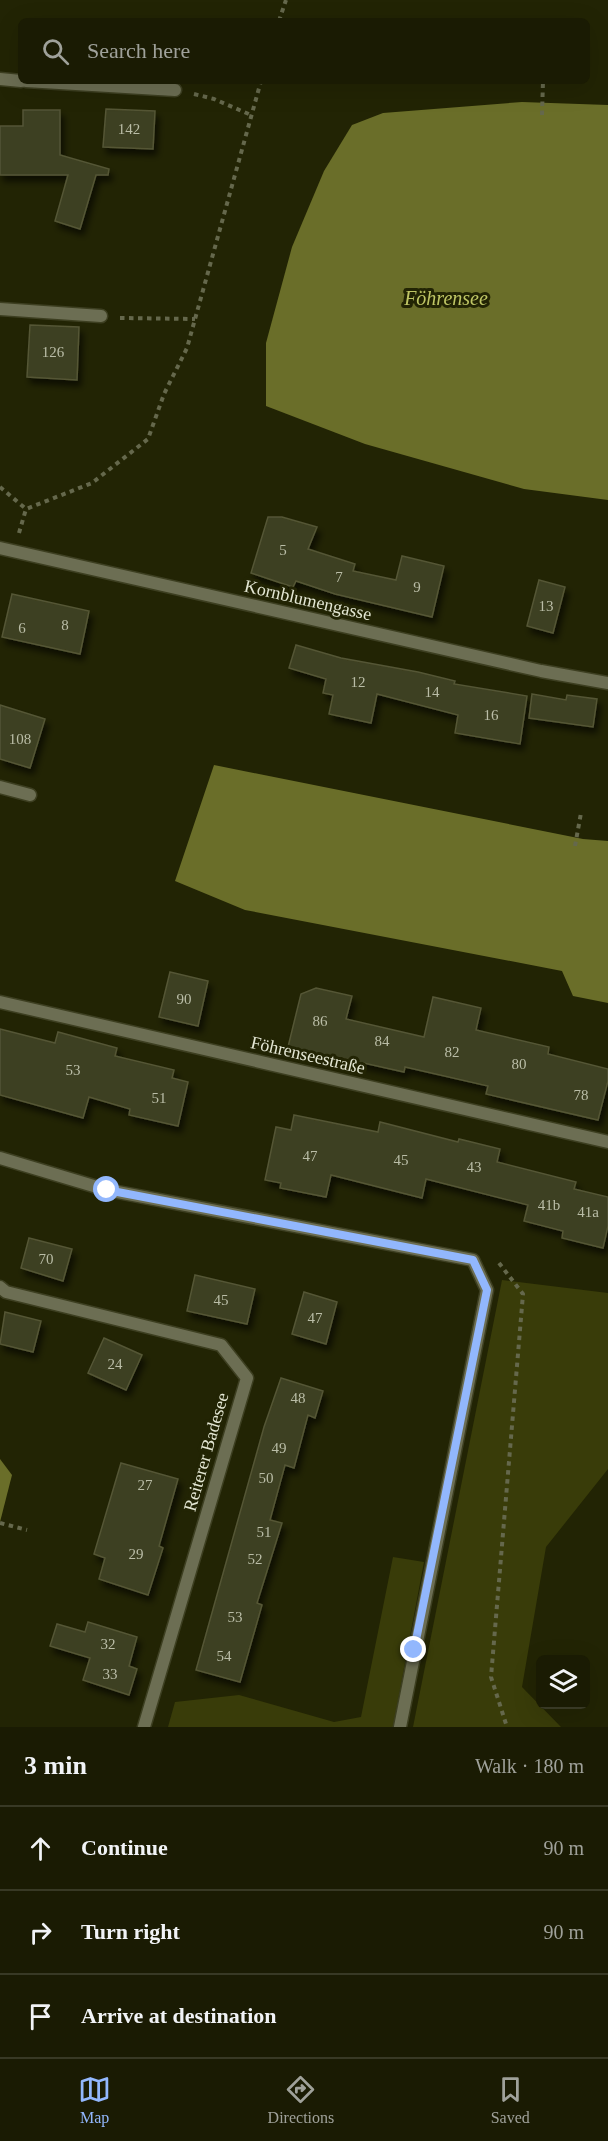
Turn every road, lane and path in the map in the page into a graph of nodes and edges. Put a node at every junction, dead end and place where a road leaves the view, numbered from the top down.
1 (286, 0) edge
2 (280, 18) edge
3 (0, 80) edge
4 (18, 81) edge
5 (76, 84) edge
6 (260, 84) edge
7 (543, 84) edge
8 (175, 90) dead end
9 (214, 99) dead end
10 (251, 115) junction
11 (542, 115) dead end
12 (0, 309) edge
13 (101, 316) dead end
14 (195, 319) junction
15 (142, 320) dead end
16 (0, 487) edge
17 (26, 509) junction
18 (0, 548) edge
19 (14, 551) junction
20 (608, 683) edge
21 (0, 787) edge
22 (30, 795) dead end
23 (582, 813) dead end
24 (575, 846) dead end
25 (0, 1002) edge
26 (608, 1142) edge
27 (0, 1158) edge
28 (473, 1260) junction
29 (0, 1287) edge
30 (0, 1523) edge
31 (27, 1530) dead end
32 (144, 1727) edge
33 (400, 1727) edge
34 (507, 1727) edge

1 - 2 path
3 - 4 street
5 - 8 street
6 - 10 path
7 - 11 path
9 - 10 path
10 - 14 path
12 - 13 street
14 - 15 path
14 - 17 path
16 - 17 path
17 - 19 path
18 - 19 street, Kornblumengasse
19 - 20 street, Kornblumengasse
21 - 22 street
23 - 24 path
25 - 26 street, Föhrenseestraße
27 - 28 street
28 - 33 street
28 - 34 path
29 - 32 street, Reiterer Badesee
30 - 31 path

